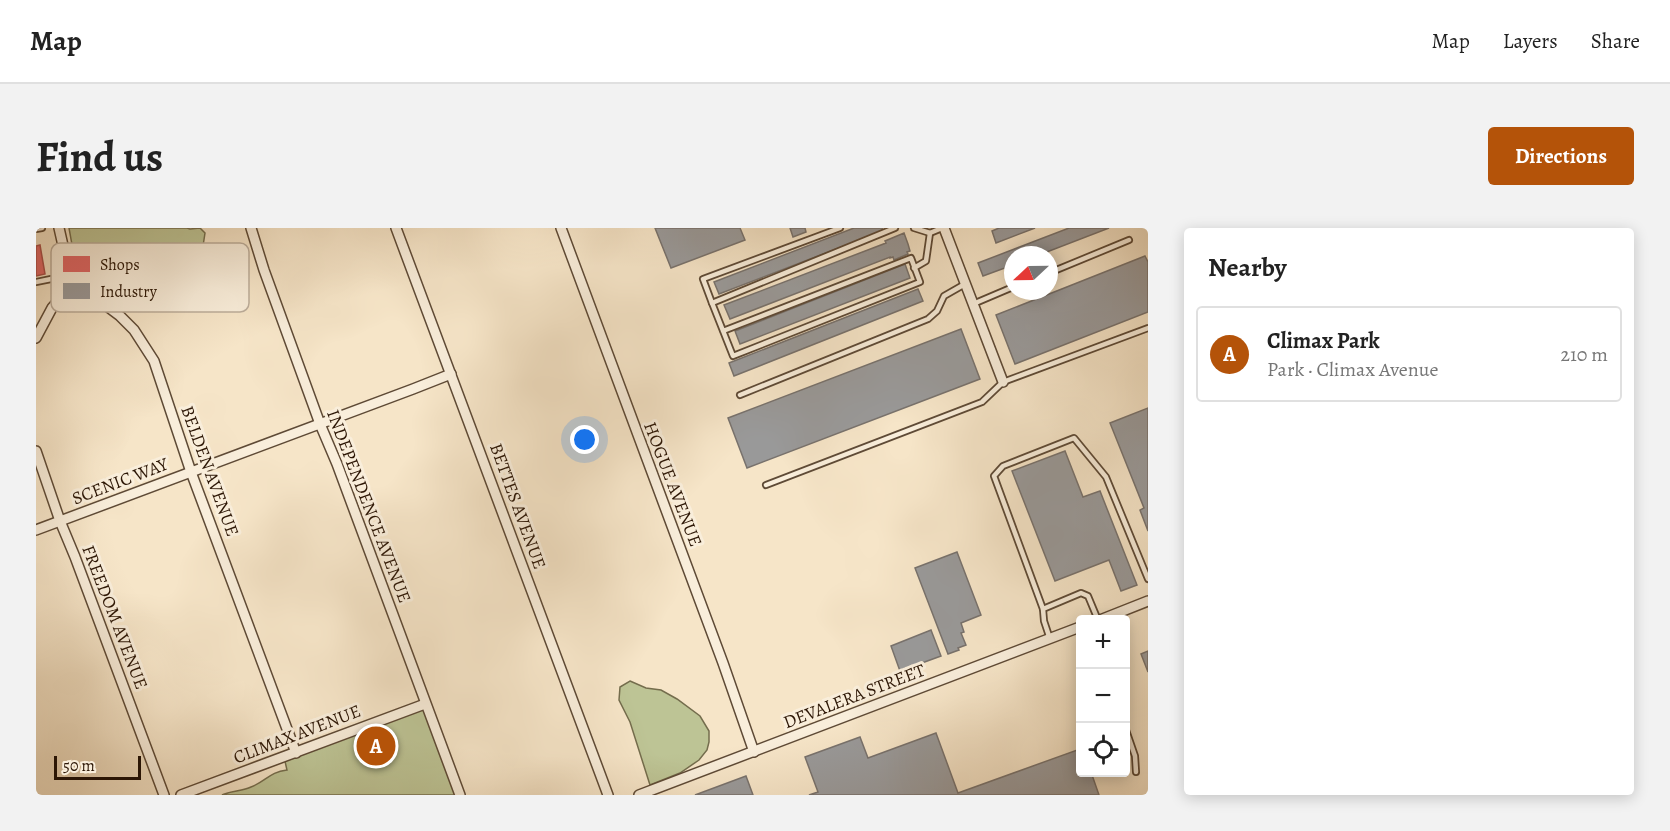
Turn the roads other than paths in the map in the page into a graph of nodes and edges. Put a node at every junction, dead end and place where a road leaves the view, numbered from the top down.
1 (42, 228) edge
2 (59, 228) edge
3 (250, 228) edge
4 (396, 228) edge
5 (561, 228) edge
6 (840, 228) edge
7 (894, 228) edge
8 (914, 228) edge
9 (943, 228) edge
10 (36, 229) edge
11 (930, 233) junction
12 (1129, 240) dead end
13 (62, 243) edge
14 (914, 268) junction
15 (1058, 269) edge
16 (51, 279) edge
17 (36, 282) edge
18 (965, 284) junction
19 (1004, 291) edge
20 (712, 303) junction
21 (973, 304) junction
22 (51, 310) edge
23 (114, 312) edge
24 (1148, 328) edge
25 (723, 331) junction
26 (36, 338) edge
27 (451, 374) junction
28 (1003, 382) junction
29 (740, 395) dead end
30 (320, 424) junction
31 (36, 451) edge
32 (191, 472) junction
33 (766, 485) dead end
34 (60, 521) junction
35 (36, 530) edge
36 (1148, 579) edge
37 (1148, 601) edge
38 (1043, 609) junction
39 (1097, 615) edge
40 (1112, 615) edge
41 (1076, 629) edge
42 (1050, 639) junction
43 (425, 704) junction
44 (1130, 742) edge
45 (754, 752) junction
46 (296, 753) junction
47 (1136, 772) dead end
48 (164, 795) edge
49 (181, 795) edge
50 (460, 795) edge
51 (608, 795) edge
52 (639, 795) edge

1 - 10 lane
2 - 13 street
3 - 30 street, INDEPENDENCE AVENUE
4 - 27 street, BETTES AVENUE
5 - 45 street, HOGUE AVENUE
6 - 20 lane
7 - 20 lane
8 - 11 lane
9 - 11 lane
9 - 18 street
11 - 14 lane
12 - 15 lane
14 - 25 lane
14 - 25 lane
16 - 17 lane
18 - 21 street
18 - 29 lane
19 - 21 lane
20 - 25 lane
21 - 28 street
22 - 26 street
23 - 32 street, BELDEN AVENUE
24 - 28 lane
27 - 30 street, SCENIC WAY
27 - 51 street, BETTES AVENUE
28 - 33 lane
30 - 32 street, SCENIC WAY
30 - 43 street, INDEPENDENCE AVENUE
31 - 34 street, FREEDOM AVENUE
32 - 34 street, SCENIC WAY
32 - 46 street, BELDEN AVENUE
34 - 35 street, SCENIC WAY
34 - 48 street, FREEDOM AVENUE
36 - 38 lane
37 - 40 street
38 - 39 lane
38 - 42 lane
41 - 42 street, DEVALERA STREET
42 - 45 street, DEVALERA STREET
43 - 46 street, CLIMAX AVENUE
43 - 50 street, INDEPENDENCE AVENUE
44 - 47 lane
45 - 52 street, DEVALERA STREET
46 - 49 street, CLIMAX AVENUE

